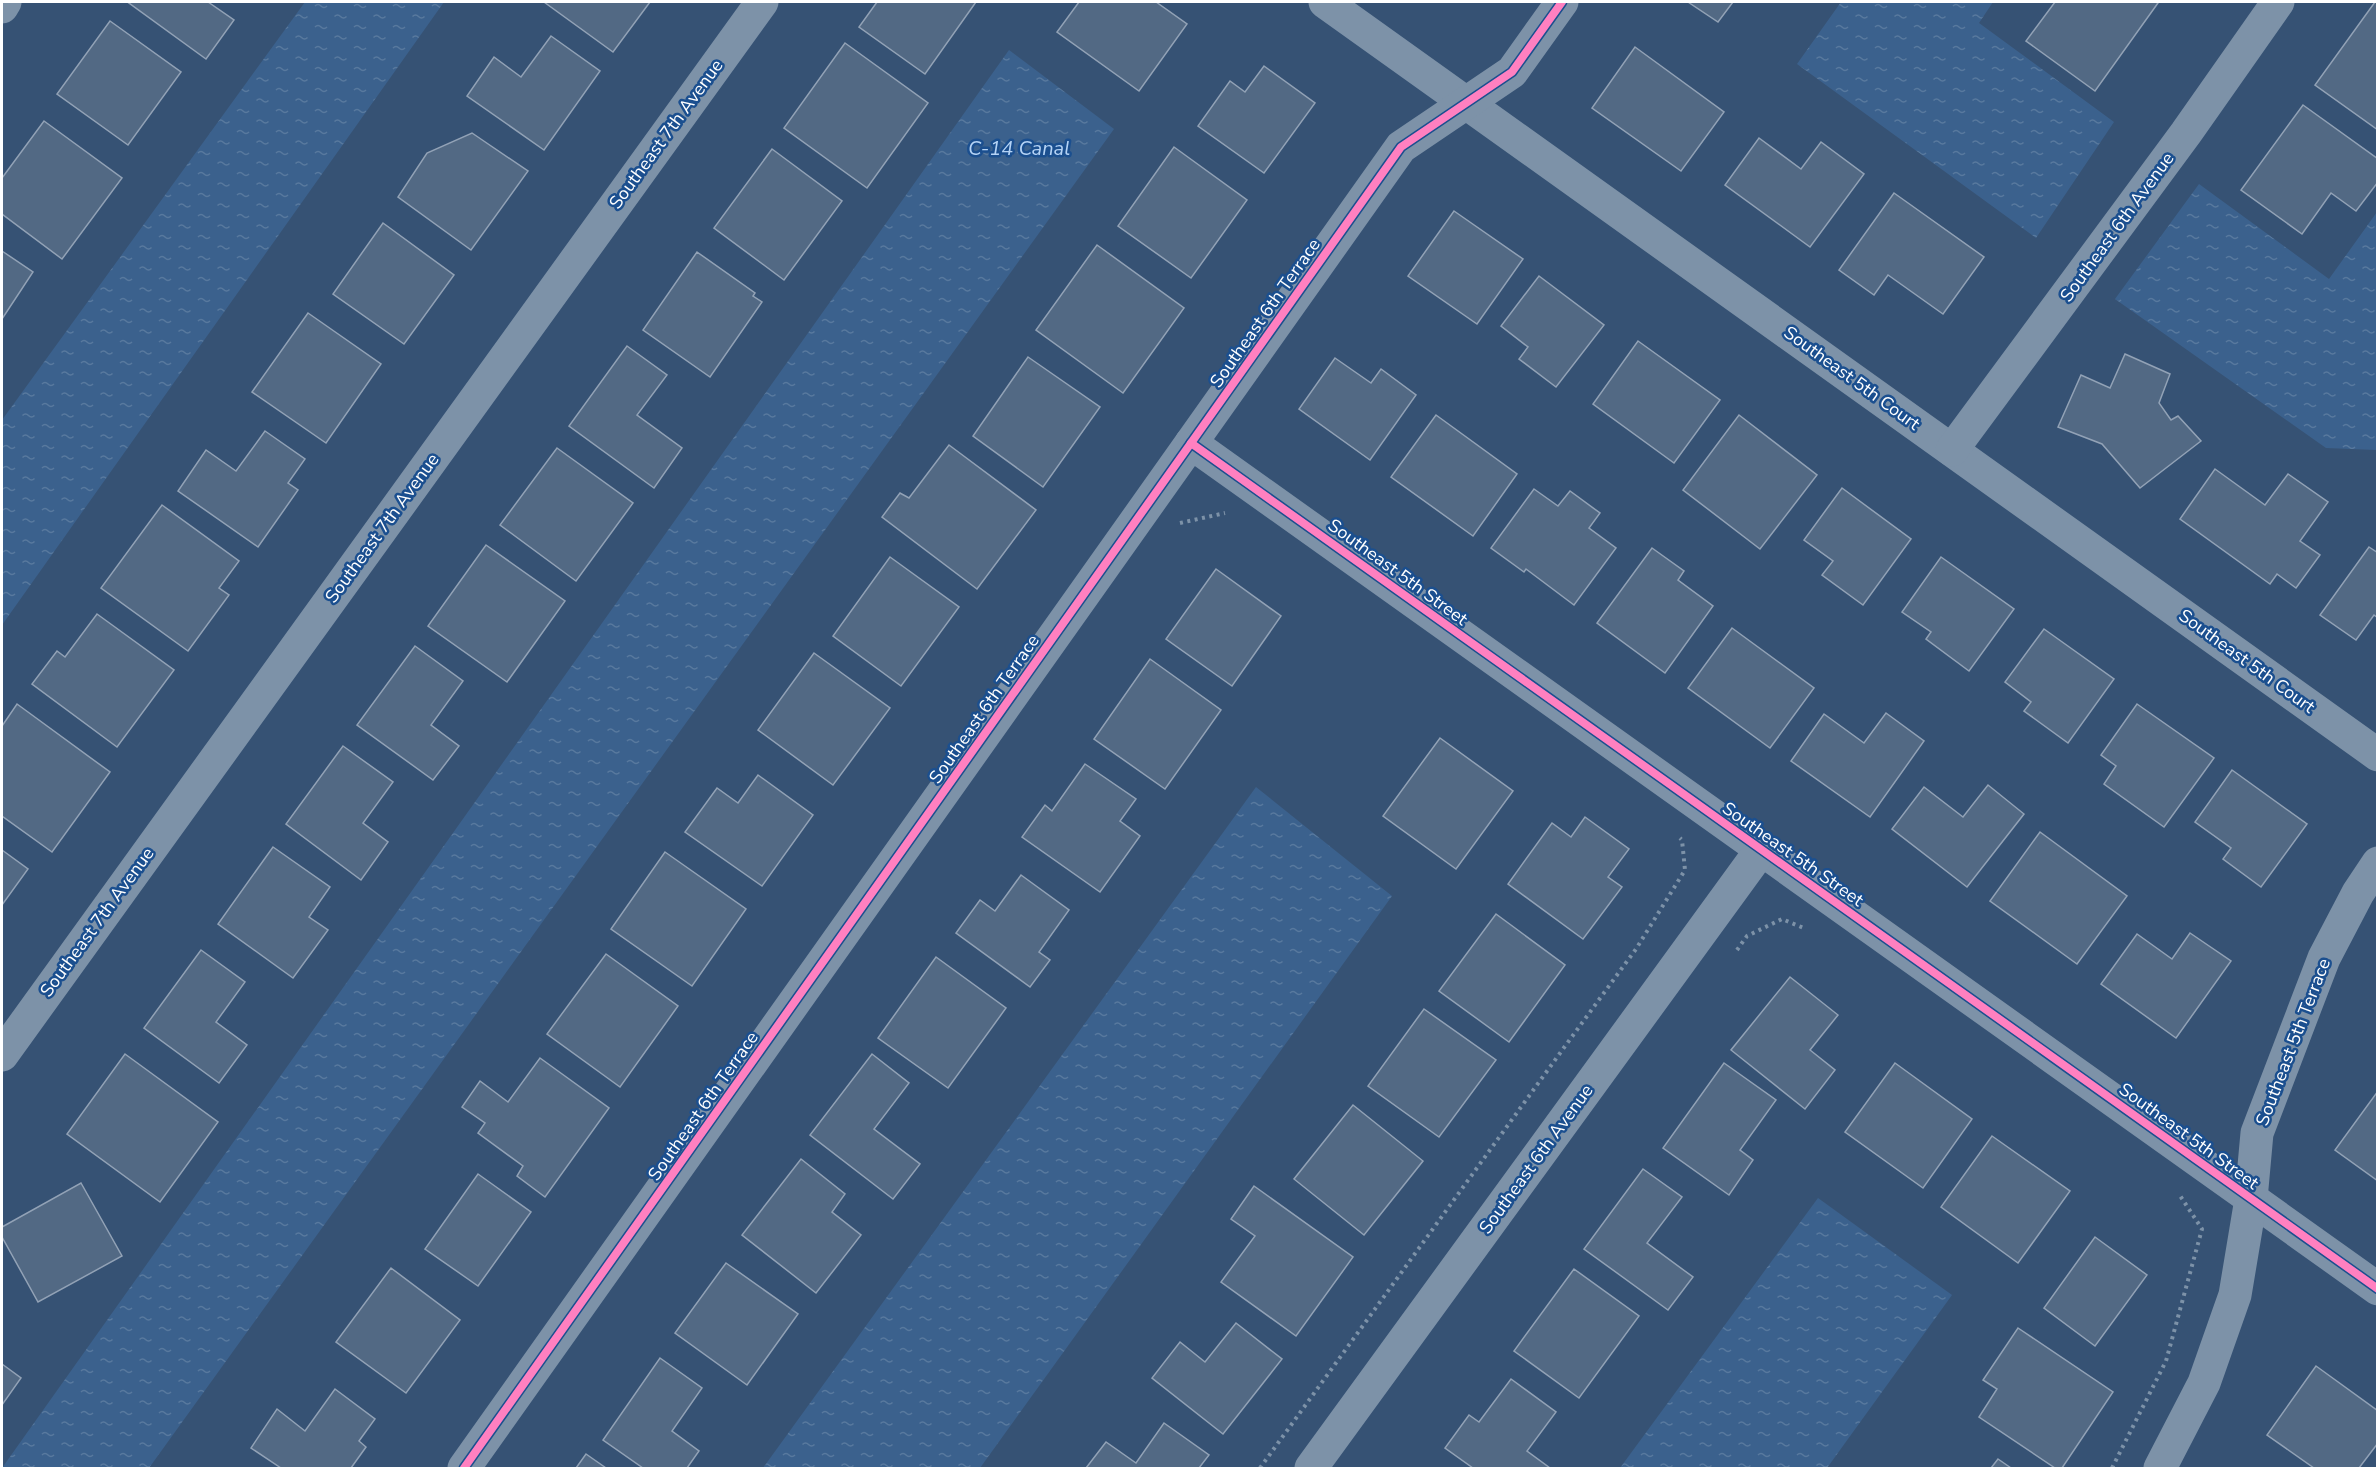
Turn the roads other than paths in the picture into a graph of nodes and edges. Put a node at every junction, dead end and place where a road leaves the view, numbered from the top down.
1 (6, 2) edge
2 (762, 2) edge
3 (1325, 2) edge
4 (1562, 2) edge
5 (2278, 2) edge
6 (2, 7) edge
7 (1466, 102) junction
8 (1191, 443) junction
9 (1953, 450) junction
10 (2378, 754) edge
11 (1761, 850) junction
12 (2378, 863) edge
13 (2, 1055) edge
14 (2251, 1199) junction
15 (2378, 1289) edge
16 (464, 1468) edge
17 (1311, 1468) edge
18 (2160, 1468) edge

1 - 6 street
2 - 13 street, Southeast 7th Avenue
3 - 7 street, Southeast 5th Court
4 - 7 street, Southeast 6th Terrace
5 - 9 street, Southeast 6th Avenue
7 - 8 street, Southeast 6th Terrace
7 - 9 street, Southeast 5th Court
8 - 11 street, Southeast 5th Street
8 - 16 street, Southeast 6th Terrace
9 - 10 street, Southeast 5th Court
11 - 14 street, Southeast 5th Street
11 - 17 street, Southeast 6th Avenue
12 - 14 street, Southeast 5th Terrace
14 - 15 street, Southeast 5th Street
14 - 18 street, Southeast 5th Terrace

